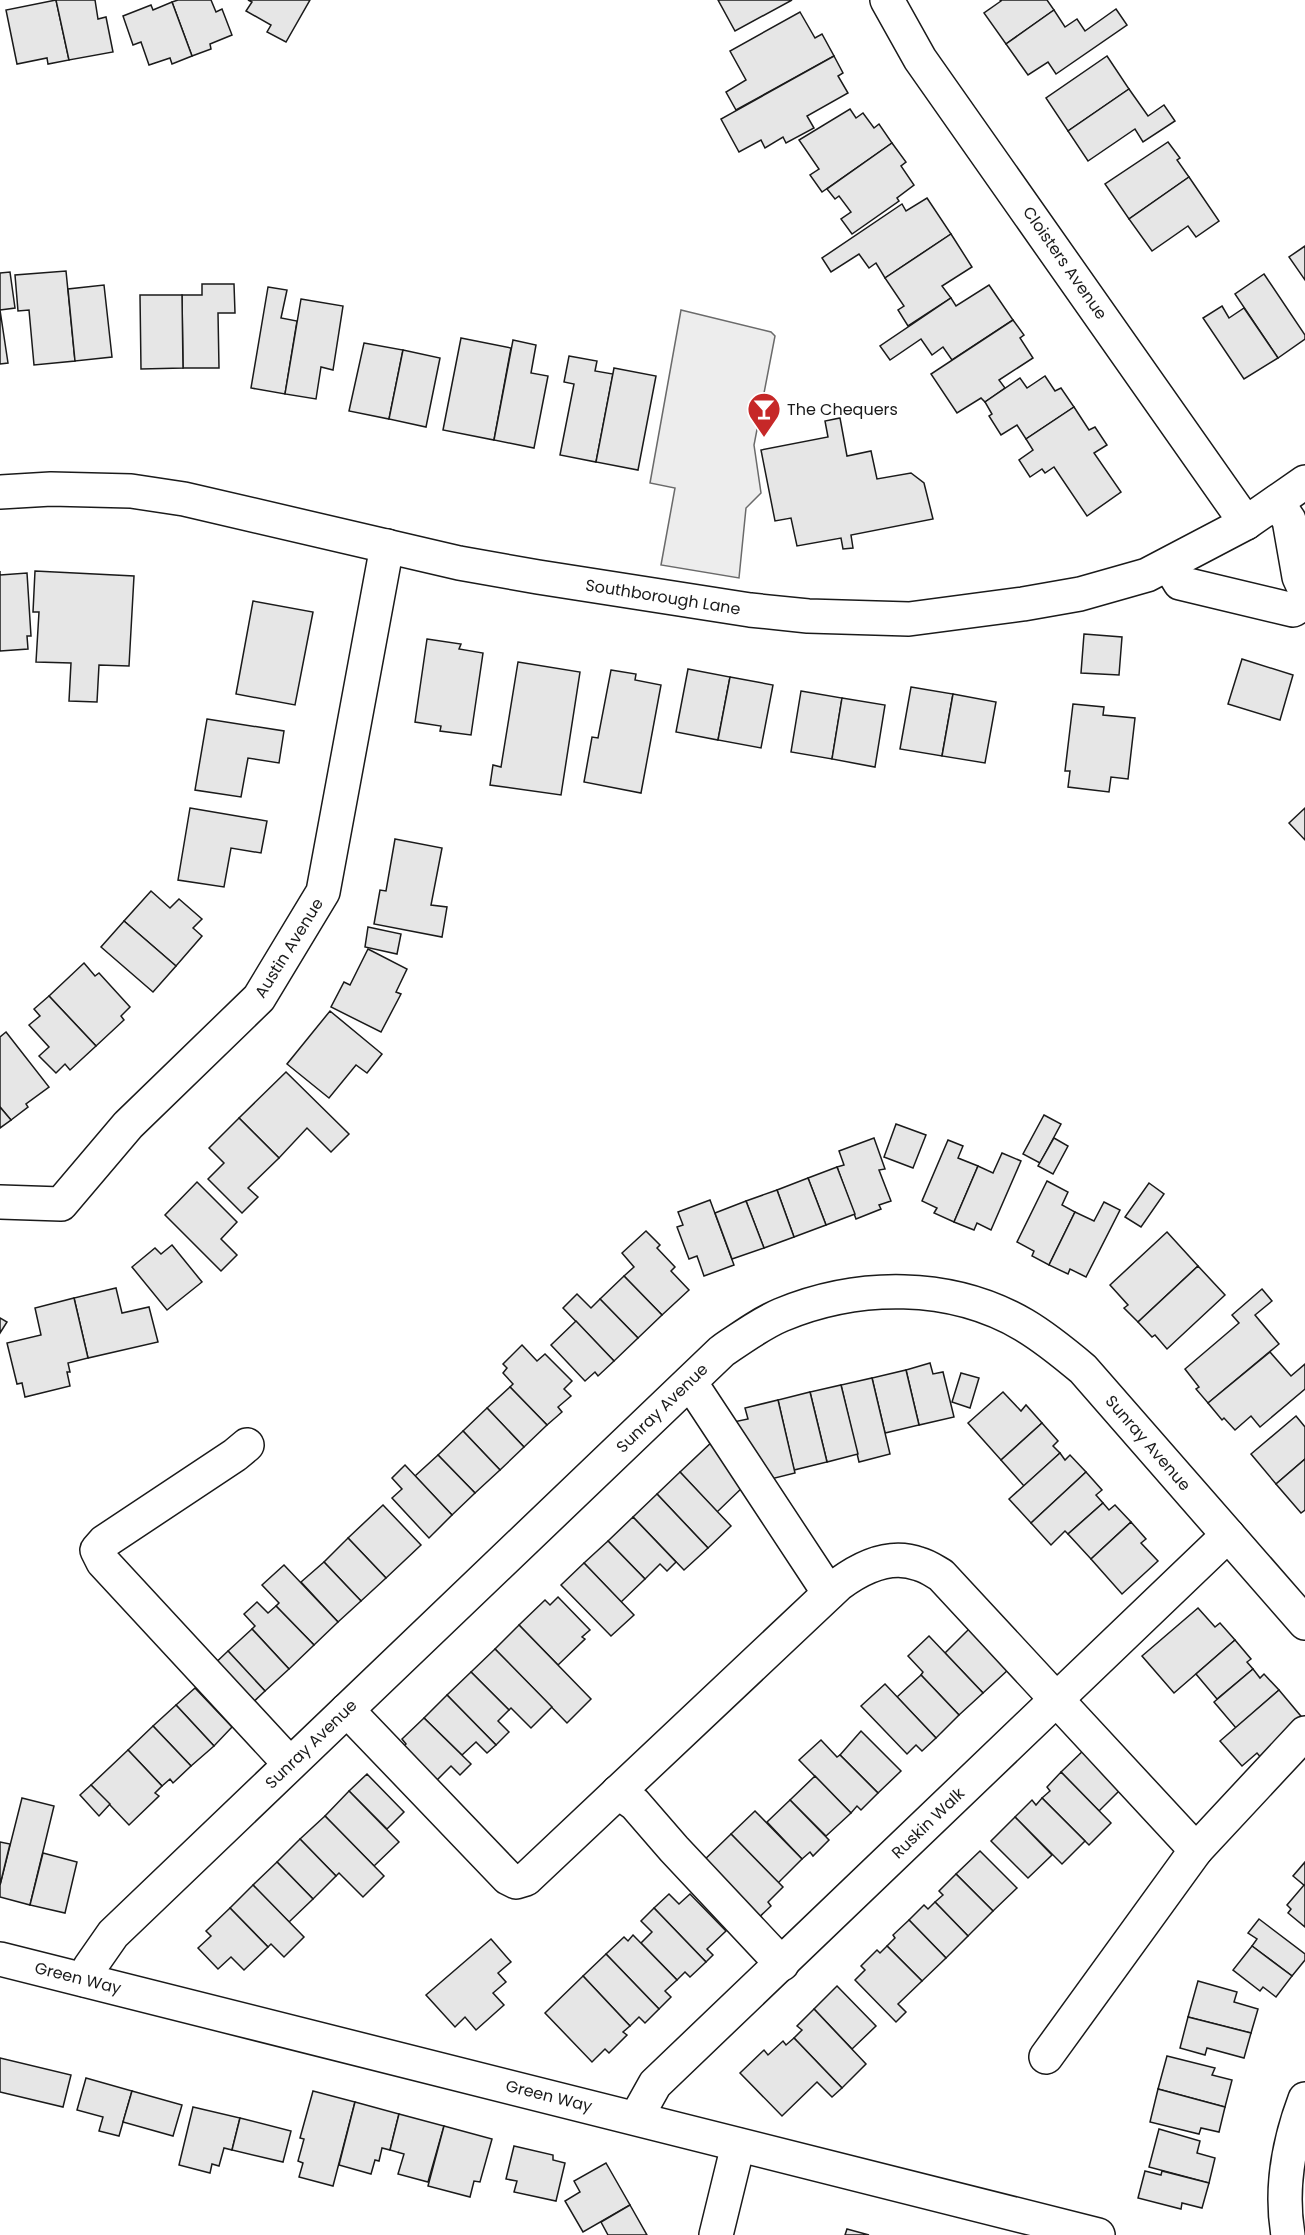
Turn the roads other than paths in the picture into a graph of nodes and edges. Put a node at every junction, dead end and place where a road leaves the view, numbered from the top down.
1 (887, 0) edge
2 (1305, 482) edge
3 (0, 492) edge
4 (1277, 502) junction
5 (1246, 523) junction
6 (387, 546) junction
7 (1169, 565) junction
8 (1305, 590) edge
9 (1305, 603) edge
10 (0, 1202) edge
11 (690, 1382) junction
12 (247, 1445) dead end
13 (1228, 1535) junction
14 (829, 1593) junction
15 (1305, 1623) edge
16 (1056, 1700) junction
17 (347, 1710) junction
18 (1305, 1732) edge
19 (290, 1764) junction
20 (618, 1792) junction
21 (1196, 1850) junction
22 (0, 1959) edge
23 (782, 1965) junction
24 (85, 1980) junction
25 (1046, 2057) dead end
26 (1305, 2099) edge
27 (636, 2118) junction
28 (738, 2145) junction
29 (716, 2235) edge
30 (1098, 2235) edge
31 (1287, 2235) edge

1 - 5 street, Cloisters Avenue
2 - 4 street, Southborough Lane
3 - 6 street, Southborough Lane
4 - 5 street, Southborough Lane
4 - 8 street
5 - 7 street, Southborough Lane
6 - 7 street, Southborough Lane
6 - 10 street, Austin Avenue
7 - 9 street
11 - 13 street, Sunray Avenue
11 - 14 street
11 - 17 street, Sunray Avenue
12 - 19 street
13 - 15 street, Sunray Avenue
13 - 16 street, Ruskin Walk
14 - 16 street
14 - 20 street
16 - 21 street
16 - 23 street, Ruskin Walk
17 - 19 street, Sunray Avenue
17 - 20 street
18 - 21 street
19 - 24 street, Sunray Avenue
20 - 23 street
21 - 25 street
22 - 24 street, Green Way
23 - 27 street, Ruskin Walk
24 - 27 street, Green Way
26 - 31 street
27 - 28 street, Green Way
28 - 29 street
28 - 30 street, Green Way

